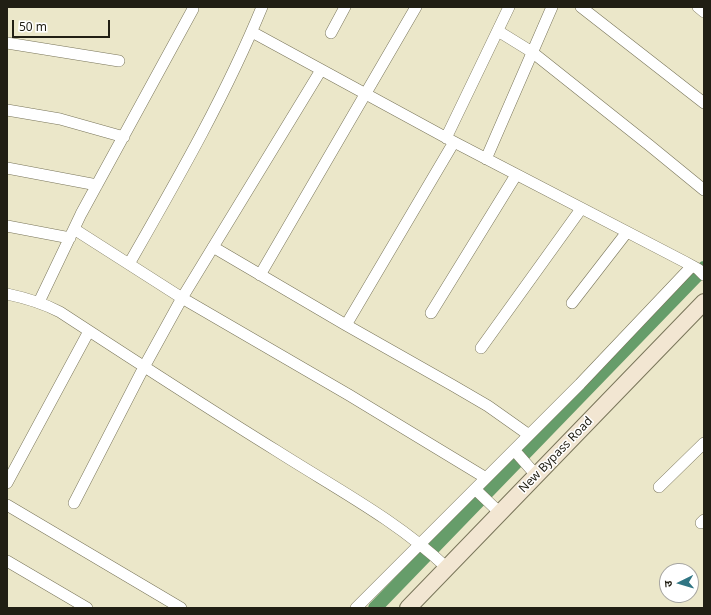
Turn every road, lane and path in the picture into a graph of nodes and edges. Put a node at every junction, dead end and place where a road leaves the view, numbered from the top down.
1 (262, 7) edge
2 (345, 7) edge
3 (416, 7) edge
4 (510, 7) edge
5 (552, 7) edge
6 (581, 7) edge
7 (698, 7) edge
8 (192, 9) dead end
9 (704, 12) edge
10 (498, 31) junction
11 (252, 32) junction
12 (330, 33) dead end
13 (7, 43) edge
14 (532, 52) junction
15 (119, 61) dead end
16 (321, 70) junction
17 (365, 94) junction
18 (704, 103) edge
19 (7, 110) edge
20 (124, 137) junction
21 (450, 140) junction
22 (486, 159) junction
23 (7, 168) edge
24 (516, 175) junction
25 (97, 185) junction
26 (704, 190) edge
27 (581, 209) junction
28 (7, 226) edge
29 (627, 232) junction
30 (72, 233) junction
31 (213, 247) junction
32 (129, 264) junction
33 (698, 270) edge
34 (260, 275) junction
35 (7, 294) edge
36 (182, 298) junction
37 (39, 302) junction
38 (704, 302) edge
39 (572, 303) dead end
40 (431, 313) dead end
41 (346, 325) junction
42 (89, 331) junction
43 (480, 348) dead end
44 (144, 367) junction
45 (528, 435) junction
46 (704, 444) edge
47 (516, 453) junction
48 (532, 470) junction
49 (486, 478) junction
50 (8, 481) edge
51 (659, 487) dead end
52 (478, 491) junction
53 (74, 502) dead end
54 (7, 505) edge
55 (494, 508) junction
56 (423, 546) junction
57 (7, 561) edge
58 (442, 562) junction
59 (410, 607) edge
60 (87, 608) edge
61 (181, 608) edge
62 (356, 608) edge

1 - 11 street
2 - 12 street
3 - 17 street
4 - 10 street
5 - 14 street
6 - 18 street
7 - 9 street
8 - 20 street
10 - 14 street
10 - 21 street
11 - 16 street
11 - 32 street
13 - 15 street
14 - 22 street
14 - 26 street
16 - 17 street
16 - 31 street
17 - 21 street
17 - 34 street
19 - 20 street
20 - 25 street
21 - 22 street
21 - 41 street
22 - 24 street
23 - 25 street
24 - 27 street
24 - 40 street
25 - 30 street
27 - 29 street
27 - 43 street
28 - 30 street
29 - 33 street
29 - 39 street
30 - 32 street
30 - 37 street
31 - 34 street
31 - 36 street
32 - 36 street
33 - 45 street
34 - 41 street
35 - 37 street
36 - 44 street
36 - 49 street
37 - 42 street
38 - 48 main road, New Bypass Road
41 - 45 street
42 - 44 street
42 - 50 street
44 - 53 street
44 - 56 street
45 - 47 street
46 - 51 street
47 - 48 street
47 - 49 street
48 - 55 main road, New Bypass Road
49 - 52 street
52 - 55 street
52 - 56 street
54 - 61 street
55 - 58 main road, New Bypass Road
56 - 58 street
56 - 62 street
57 - 60 street
58 - 59 main road, New Bypass Road

